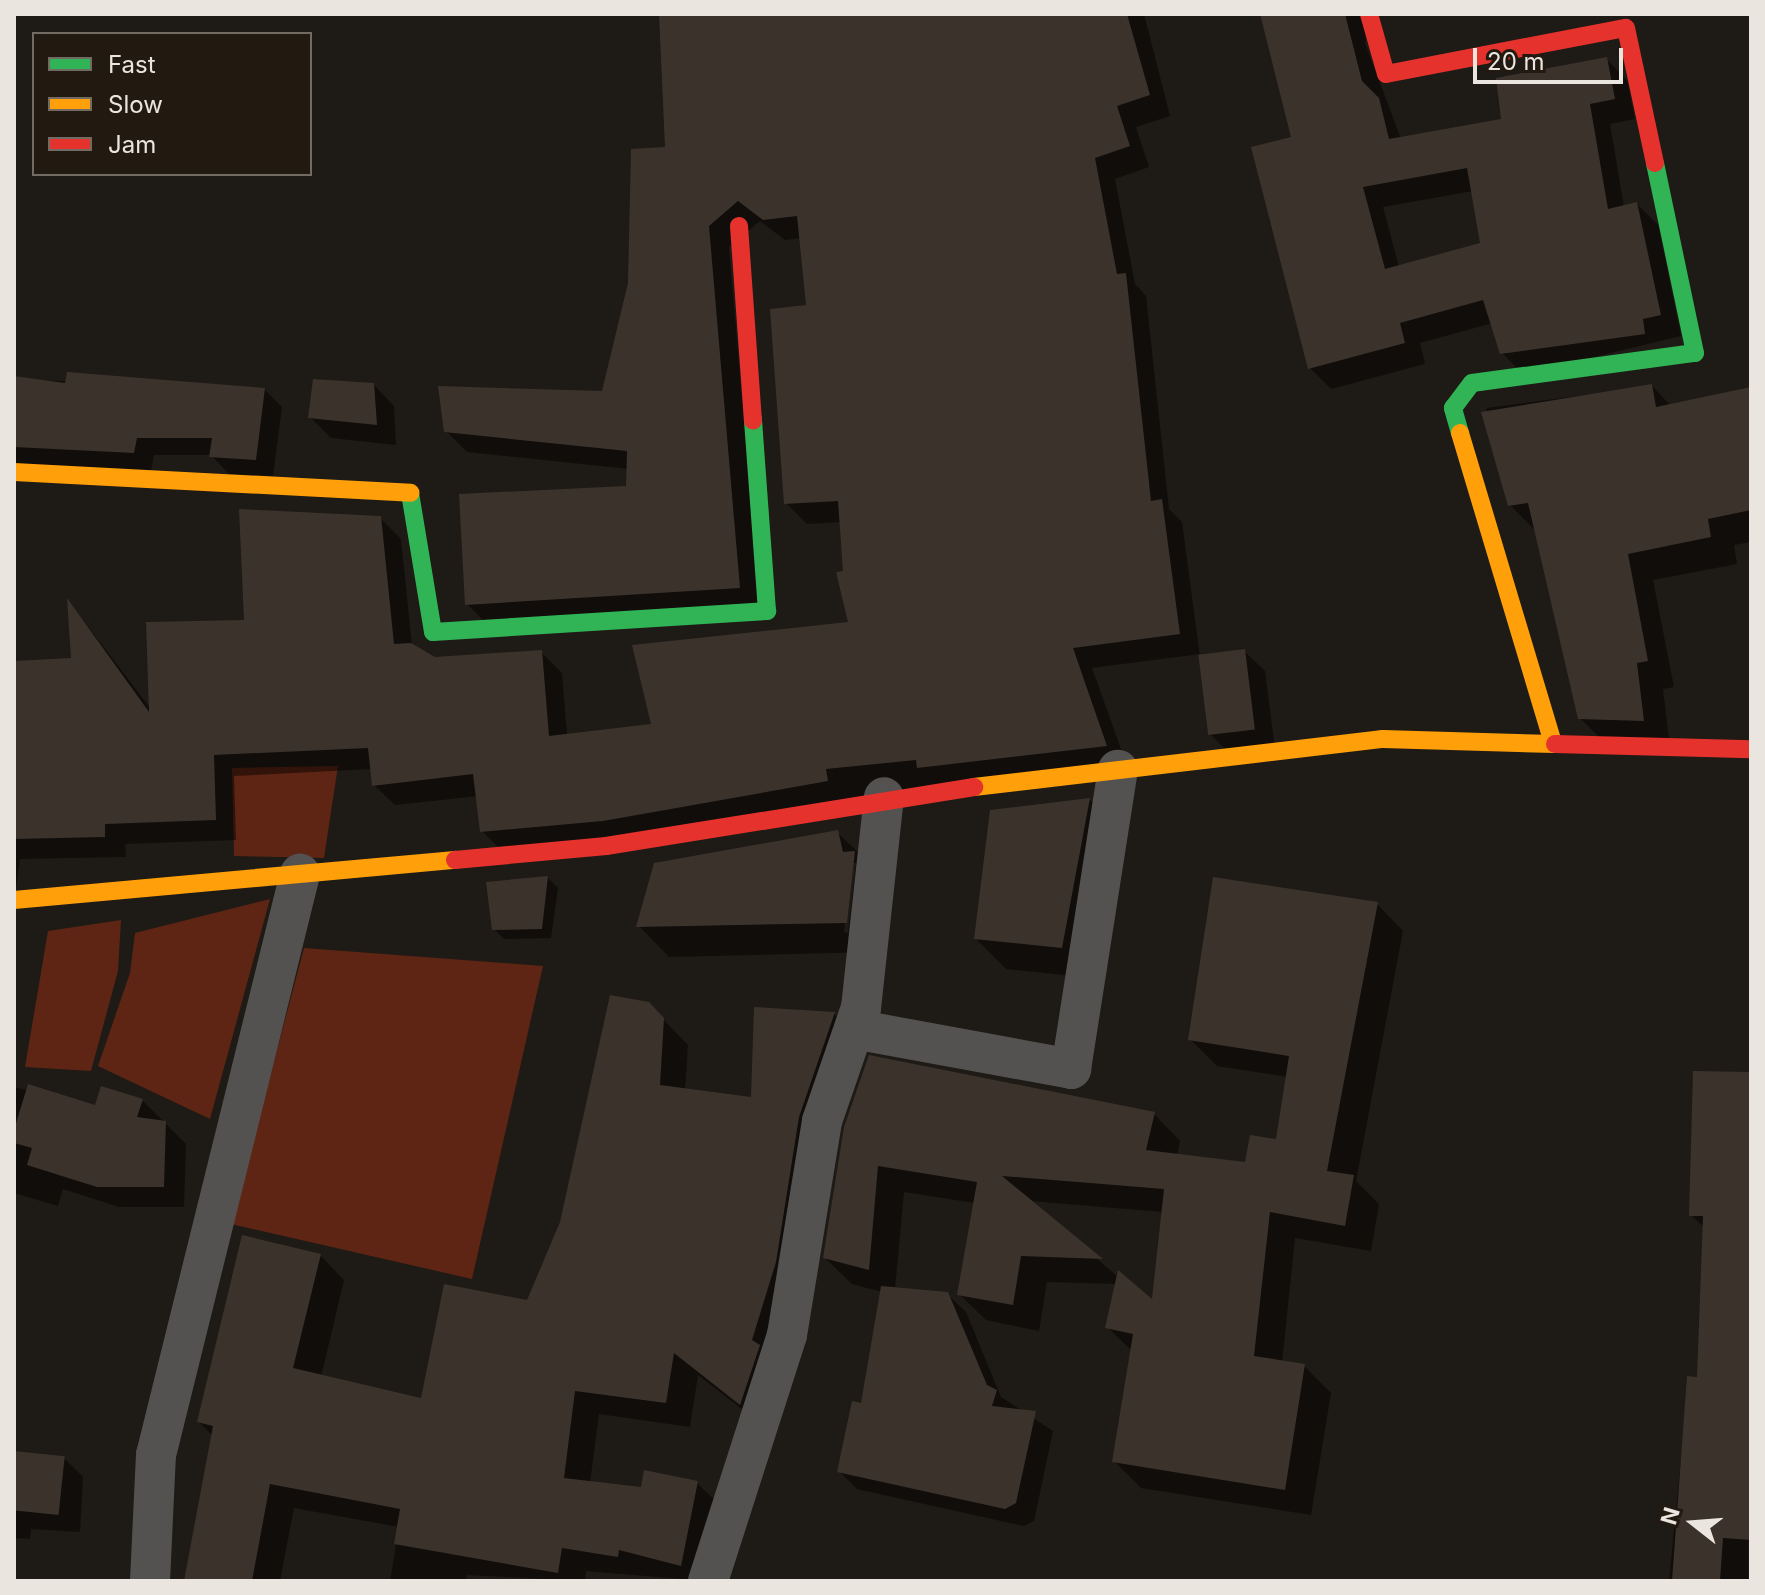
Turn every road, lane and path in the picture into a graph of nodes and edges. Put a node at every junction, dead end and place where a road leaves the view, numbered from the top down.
1 (1369, 14) edge
2 (739, 226) dead end
3 (14, 472) edge
4 (1553, 743) junction
5 (1751, 749) edge
6 (1118, 770) junction
7 (884, 797) junction
8 (300, 874) junction
9 (14, 900) edge
10 (854, 1029) junction
11 (150, 1581) edge
12 (708, 1581) edge

1 - 4 street
2 - 3 street
4 - 5 street
4 - 6 street
6 - 7 street
6 - 10 street
7 - 8 street
7 - 10 street
8 - 9 street
8 - 11 street
10 - 12 street

